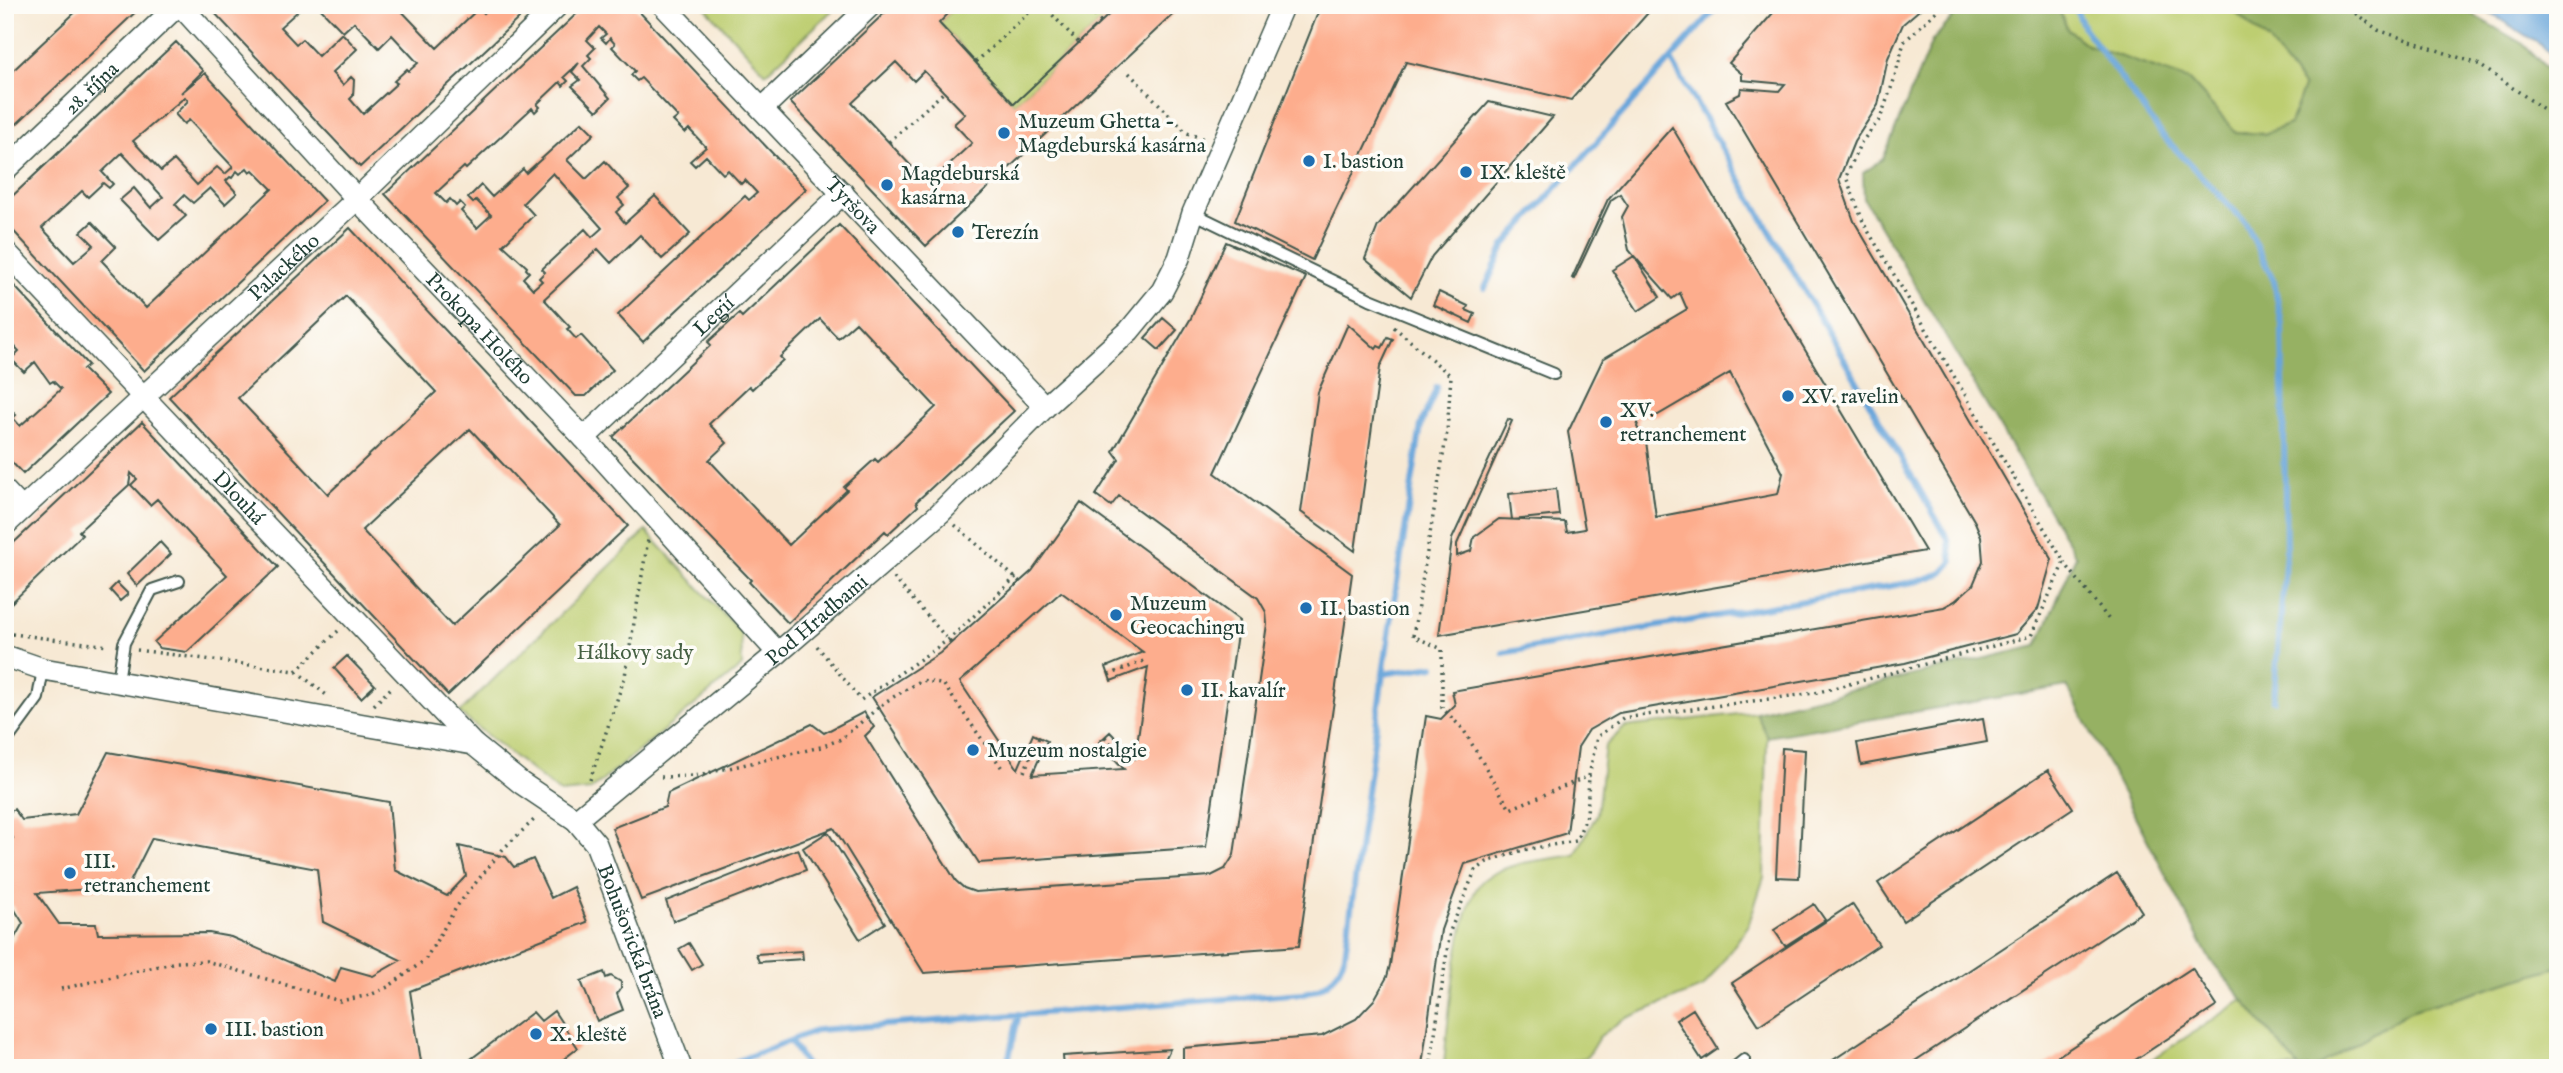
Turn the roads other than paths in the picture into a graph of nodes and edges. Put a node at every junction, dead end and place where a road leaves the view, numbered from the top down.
1 (179, 5) edge
2 (558, 5) edge
3 (663, 5) edge
4 (871, 5) edge
5 (1283, 5) edge
6 (762, 109) junction
7 (5, 170) edge
8 (843, 193) junction
9 (356, 199) junction
10 (1193, 214) junction
11 (5, 251) edge
12 (1555, 374) dead end
13 (142, 396) junction
14 (1045, 407) junction
15 (584, 438) junction
16 (5, 491) edge
17 (22, 509) junction
18 (5, 525) edge
19 (179, 581) dead end
20 (778, 653) junction
21 (5, 656) edge
22 (43, 669) junction
23 (118, 681) junction
24 (5, 743) edge
25 (473, 744) junction
26 (551, 803) joint
27 (576, 820) junction
28 (1744, 1060) dead end
29 (681, 1068) edge
30 (1734, 1068) edge

1 - 7 street, 28. října
1 - 9 street, Prokopa Holého
2 - 9 street, Palackého
3 - 6 street, Tyršova
4 - 6 street
5 - 10 street, Pod Hradbami
6 - 8 street, Tyršova
8 - 14 street, Tyršova
8 - 15 street, Legií
9 - 13 street, Palackého
9 - 15 street, Prokopa Holého
10 - 12 lane
10 - 14 street, Pod Hradbami
11 - 13 street, Dlouhá
13 - 17 street, Palackého
13 - 25 street, Dlouhá
14 - 20 street, Pod Hradbami
15 - 20 street, Prokopa Holého
16 - 17 street
17 - 18 street, Palackého
19 - 23 lane
20 - 27 street, Pod Hradbami
21 - 22 street
22 - 23 street
22 - 24 lane
23 - 25 street
25 - 26 street, Dlouhá
26 - 27 street, Bohušovická brána
27 - 29 street, Bohušovická brána
28 - 30 lane

